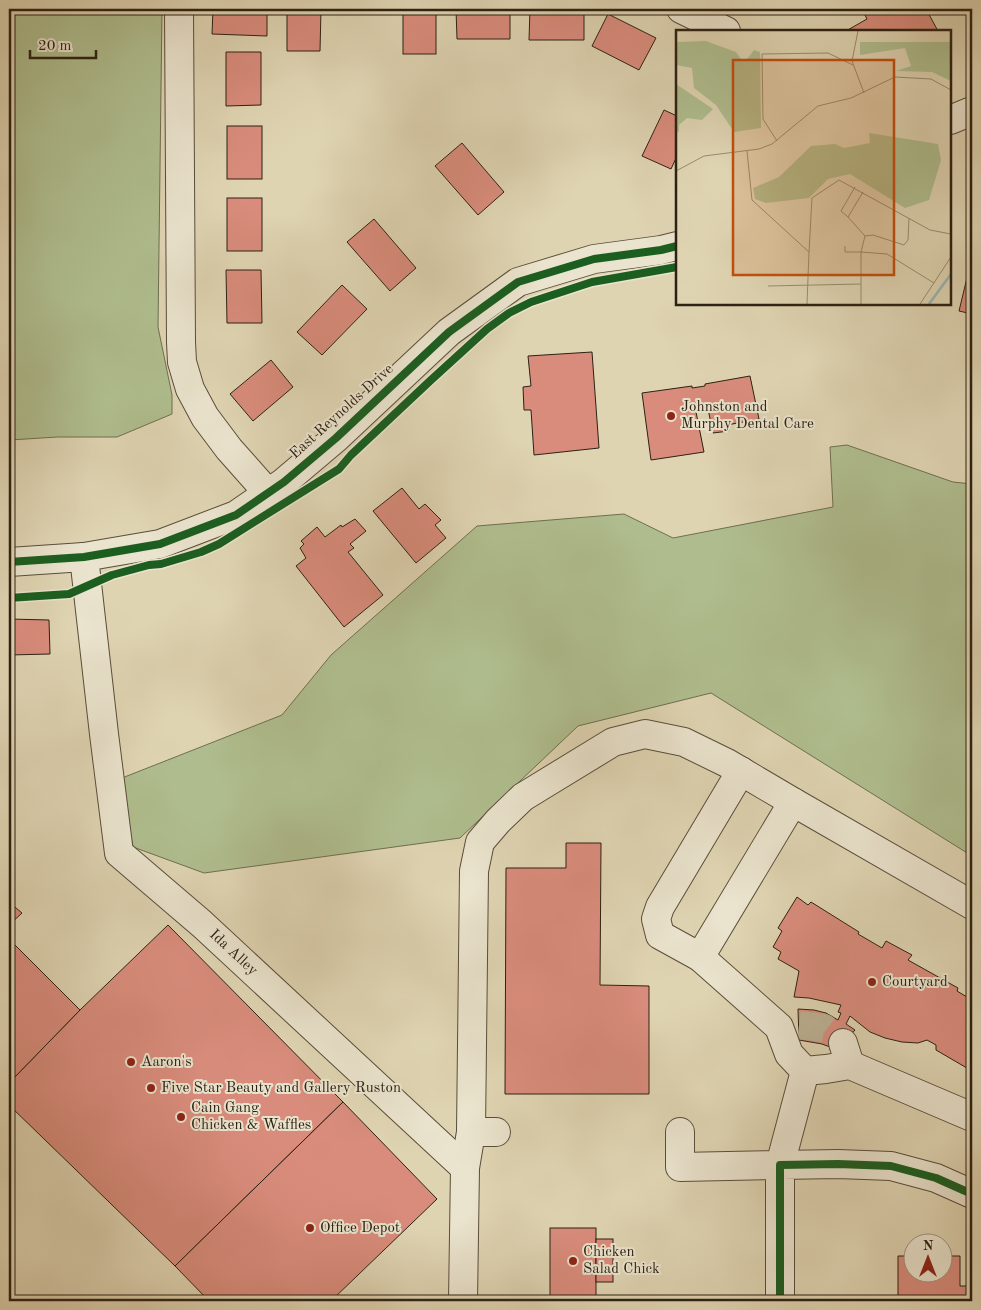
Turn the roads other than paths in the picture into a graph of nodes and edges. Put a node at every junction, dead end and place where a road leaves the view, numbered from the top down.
1 (179, 9) edge
2 (681, 9) edge
3 (726, 9) edge
4 (725, 30) edge
5 (727, 30) edge
6 (972, 111) edge
7 (951, 120) edge
8 (676, 246) edge
9 (268, 493) junction
10 (84, 556) junction
11 (9, 562) edge
12 (741, 771) junction
13 (793, 802) junction
14 (972, 905) edge
15 (700, 957) junction
16 (805, 1071) junction
17 (972, 1117) edge
18 (680, 1132) dead end
19 (780, 1165) junction
20 (465, 1168) junction
21 (972, 1194) edge
22 (463, 1301) edge
23 (780, 1301) edge

1 - 9 street
2 - 4 street
3 - 5 street
6 - 7 street
8 - 9 street, East Reynolds Drive
9 - 10 street, East Reynolds Drive
10 - 11 street, East Reynolds Drive
10 - 20 street, Ida Alley
12 - 13 street
12 - 15 street
12 - 20 street
13 - 14 street
13 - 15 street
15 - 16 street
16 - 17 street
16 - 19 street
18 - 19 street
19 - 21 street
19 - 23 street
20 - 22 street

